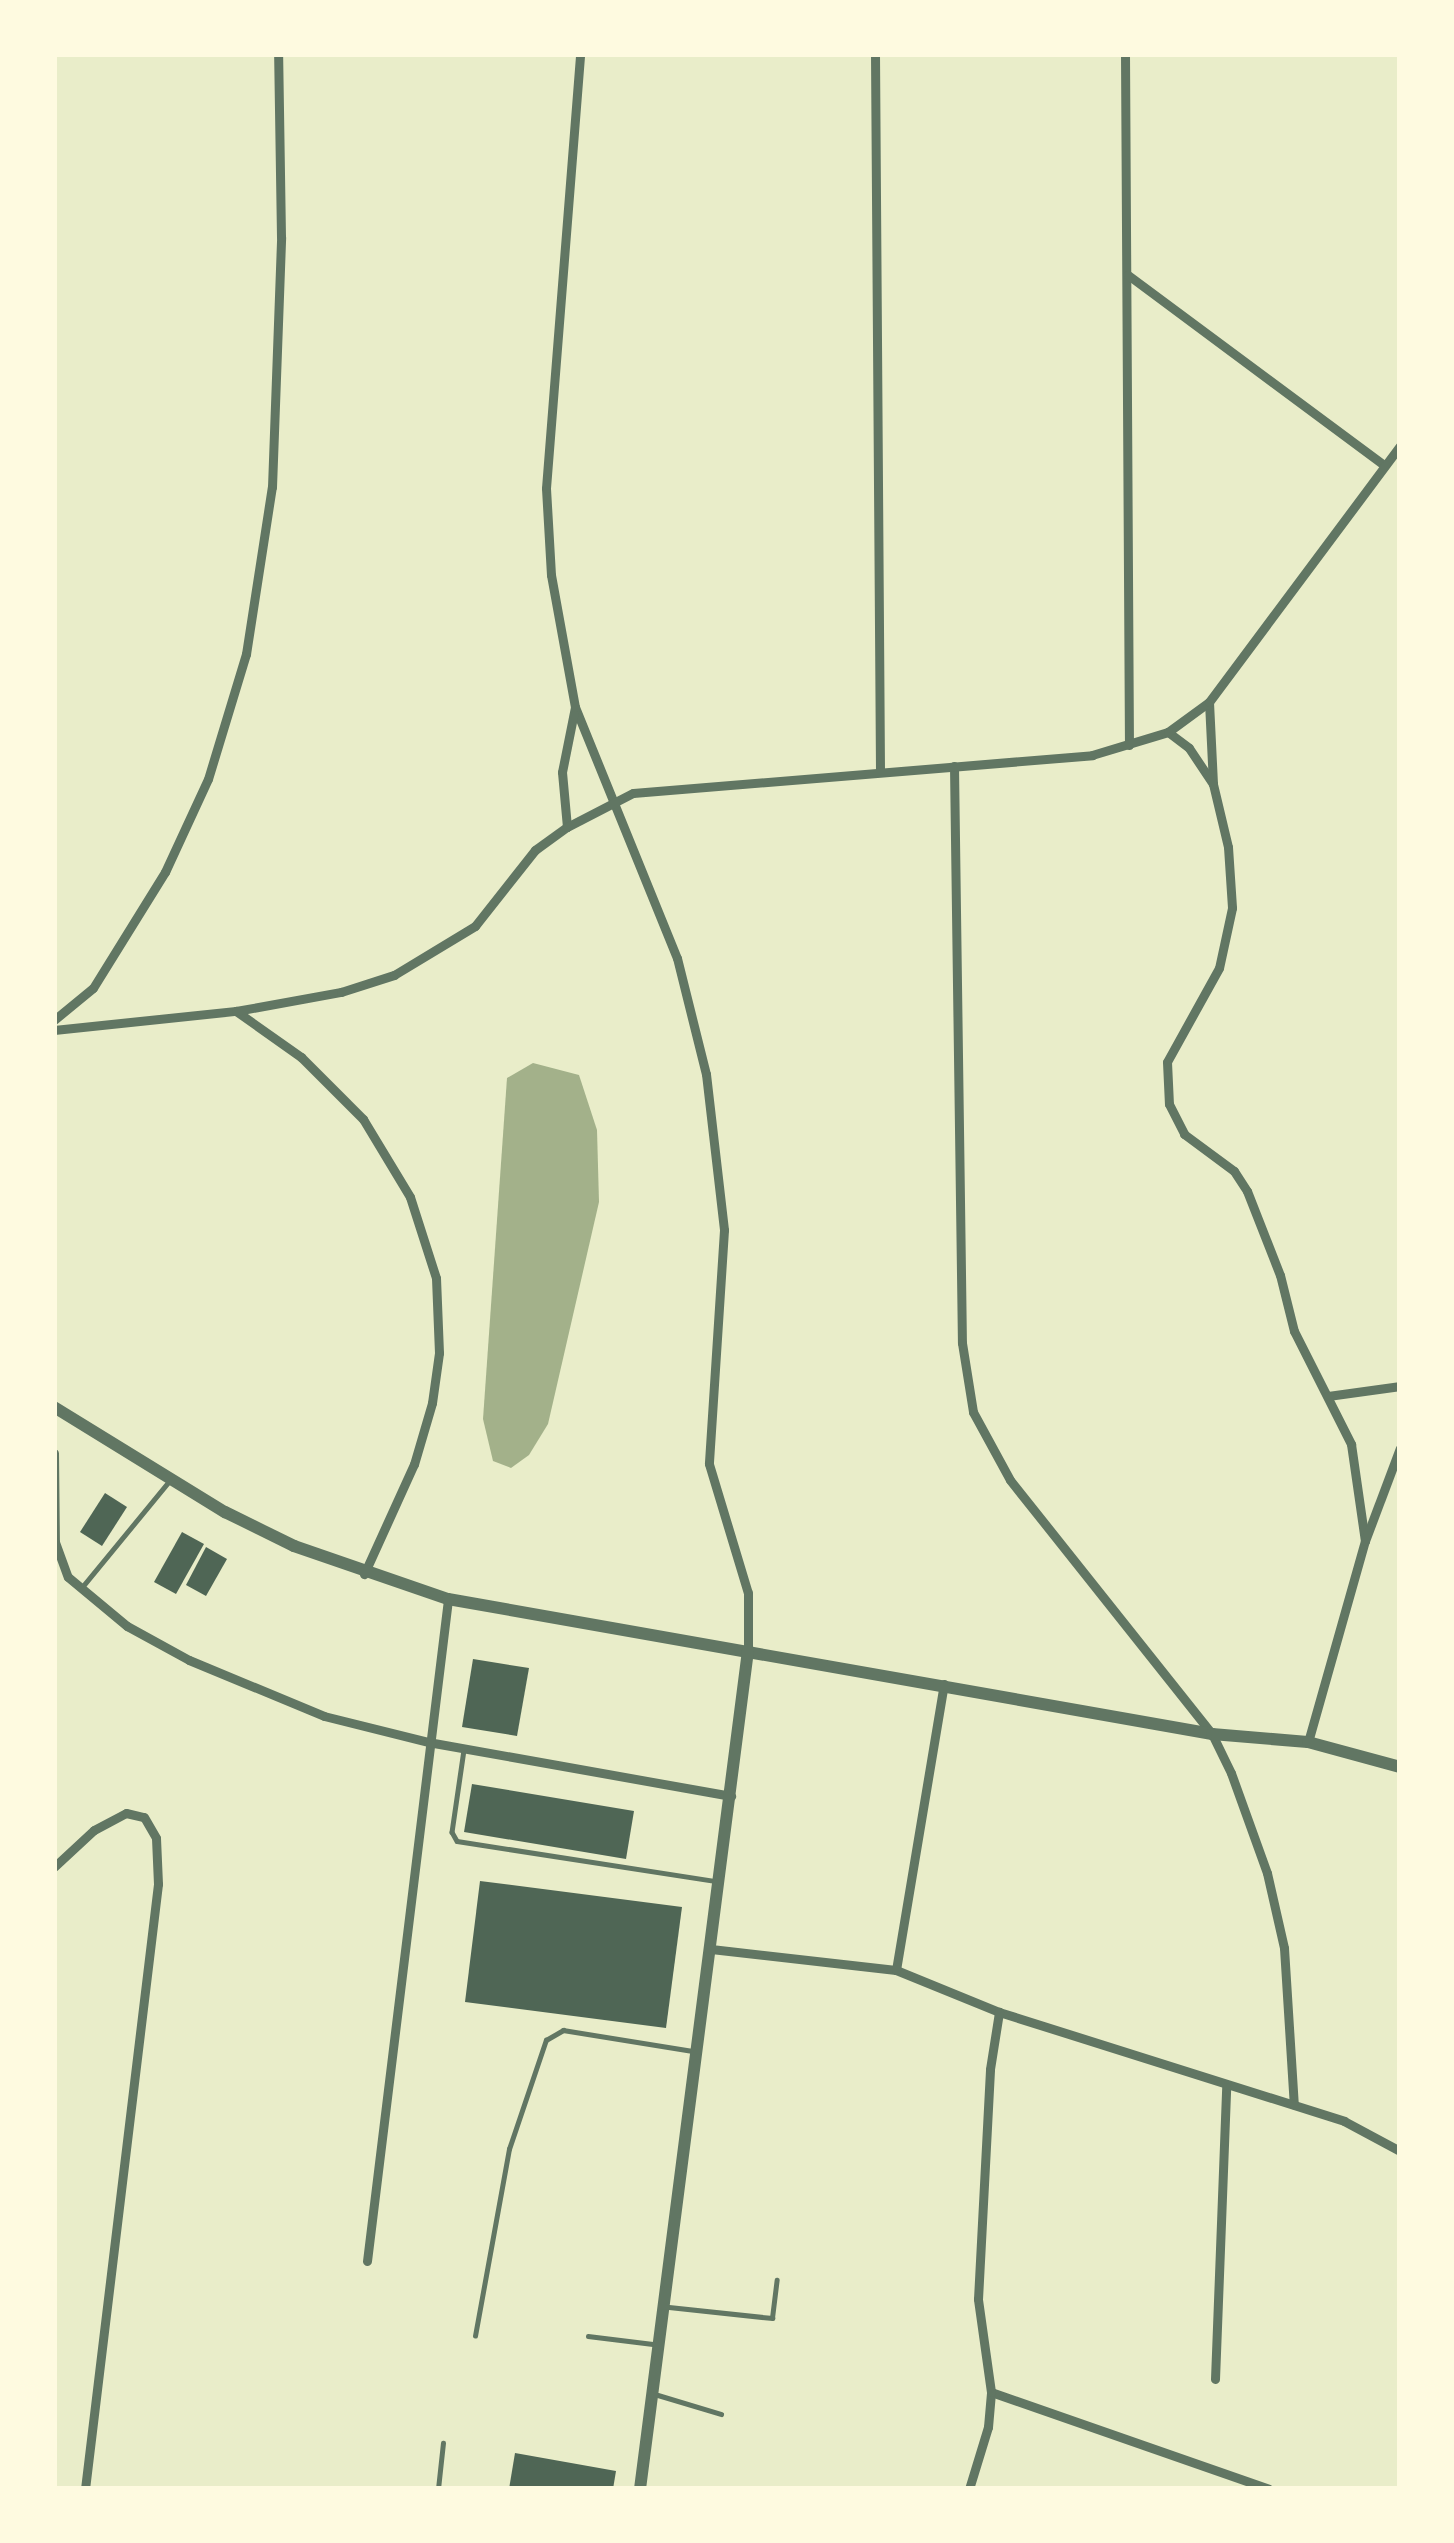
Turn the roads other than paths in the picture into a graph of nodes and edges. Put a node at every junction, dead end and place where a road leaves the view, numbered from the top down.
1 (278, 54) edge
2 (580, 54) edge
3 (875, 54) edge
4 (1125, 54) edge
5 (1127, 274) junction
6 (1400, 446) edge
7 (1384, 465) junction
8 (1209, 702) junction
9 (575, 707) junction
10 (1168, 732) junction
11 (1129, 745) junction
12 (954, 766) junction
13 (880, 772) junction
14 (1213, 784) junction
15 (609, 802) junction
16 (567, 826) junction
17 (236, 1011) junction
18 (54, 1020) edge
19 (54, 1030) edge
20 (1400, 1386) edge
21 (1328, 1396) junction
22 (54, 1407) edge
23 (1400, 1448) edge
24 (54, 1453) edge
25 (171, 1479) junction
26 (1365, 1541) junction
27 (56, 1542) edge
28 (364, 1574) junction
29 (79, 1591) junction
30 (448, 1599) junction
31 (748, 1650) junction
32 (944, 1684) junction
33 (1213, 1734) junction
34 (428, 1742) junction
35 (1308, 1742) junction
36 (464, 1748) junction
37 (1400, 1767) edge
38 (731, 1796) junction
39 (54, 1867) edge
40 (720, 1882) junction
41 (710, 1949) junction
42 (896, 1970) junction
43 (999, 2012) junction
44 (697, 2051) junction
45 (1226, 2087) junction
46 (1294, 2105) junction
47 (1400, 2151) edge
48 (367, 2261) dead end
49 (777, 2280) dead end
50 (663, 2306) junction
51 (475, 2336) dead end
52 (588, 2336) dead end
53 (658, 2345) junction
54 (1215, 2379) dead end
55 (991, 2392) junction
56 (652, 2393) junction
57 (721, 2414) dead end
58 (443, 2443) dead end
59 (85, 2489) edge
60 (437, 2489) edge
61 (640, 2489) edge
62 (969, 2489) edge
63 (1268, 2489) edge

1 - 18 street
2 - 9 street
3 - 13 street
4 - 5 street
5 - 7 street
5 - 11 street
6 - 7 street
7 - 8 street
8 - 10 street
8 - 14 street
9 - 15 street
9 - 16 street
10 - 11 street
10 - 14 street
11 - 12 street
12 - 13 street
12 - 33 street
13 - 15 street
14 - 21 street
15 - 16 street
15 - 31 street
16 - 17 street
17 - 19 street
17 - 28 street
20 - 21 street
21 - 26 street
22 - 25 street
23 - 26 street
24 - 27 street
25 - 28 street
25 - 29 lane
26 - 35 street
27 - 29 street
28 - 30 street
29 - 34 street
30 - 31 street
30 - 34 street
31 - 32 street
31 - 38 street
32 - 33 street
32 - 42 street
33 - 35 street
33 - 46 street
34 - 36 street
34 - 48 street
35 - 37 street
36 - 38 street
36 - 40 lane
38 - 40 street
39 - 59 street
40 - 41 street
41 - 42 street
41 - 44 street
42 - 43 street
43 - 45 street
43 - 55 street
44 - 50 street
44 - 51 lane
45 - 46 street
45 - 54 street
46 - 47 street
49 - 50 lane
50 - 53 street
52 - 53 lane
53 - 56 street
55 - 62 street
55 - 63 street
56 - 57 lane
56 - 61 street
58 - 60 lane

